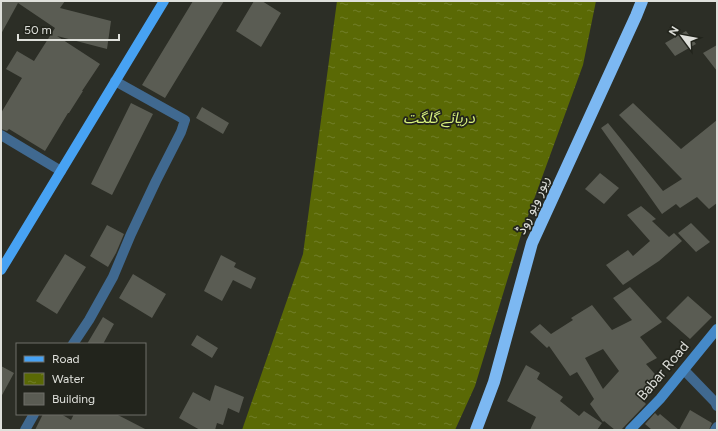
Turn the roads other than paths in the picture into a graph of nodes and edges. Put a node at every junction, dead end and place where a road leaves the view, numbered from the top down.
1 (164, 1) edge
2 (642, 1) edge
3 (115, 81) junction
4 (1, 135) edge
5 (61, 171) junction
6 (1, 270) edge
7 (717, 329) edge
8 (74, 343) edge
9 (684, 370) junction
10 (717, 406) edge
11 (33, 415) edge
12 (717, 427) edge
13 (24, 430) edge
14 (476, 430) edge
15 (630, 430) edge
16 (715, 430) edge

1 - 3 main road
2 - 14 highway, ریور ویو روڈ
3 - 5 main road
3 - 8 street
4 - 5 street
5 - 6 main road
7 - 9 street, Babar Road
9 - 10 street
9 - 15 street, Babar Road
11 - 13 street
12 - 16 street

